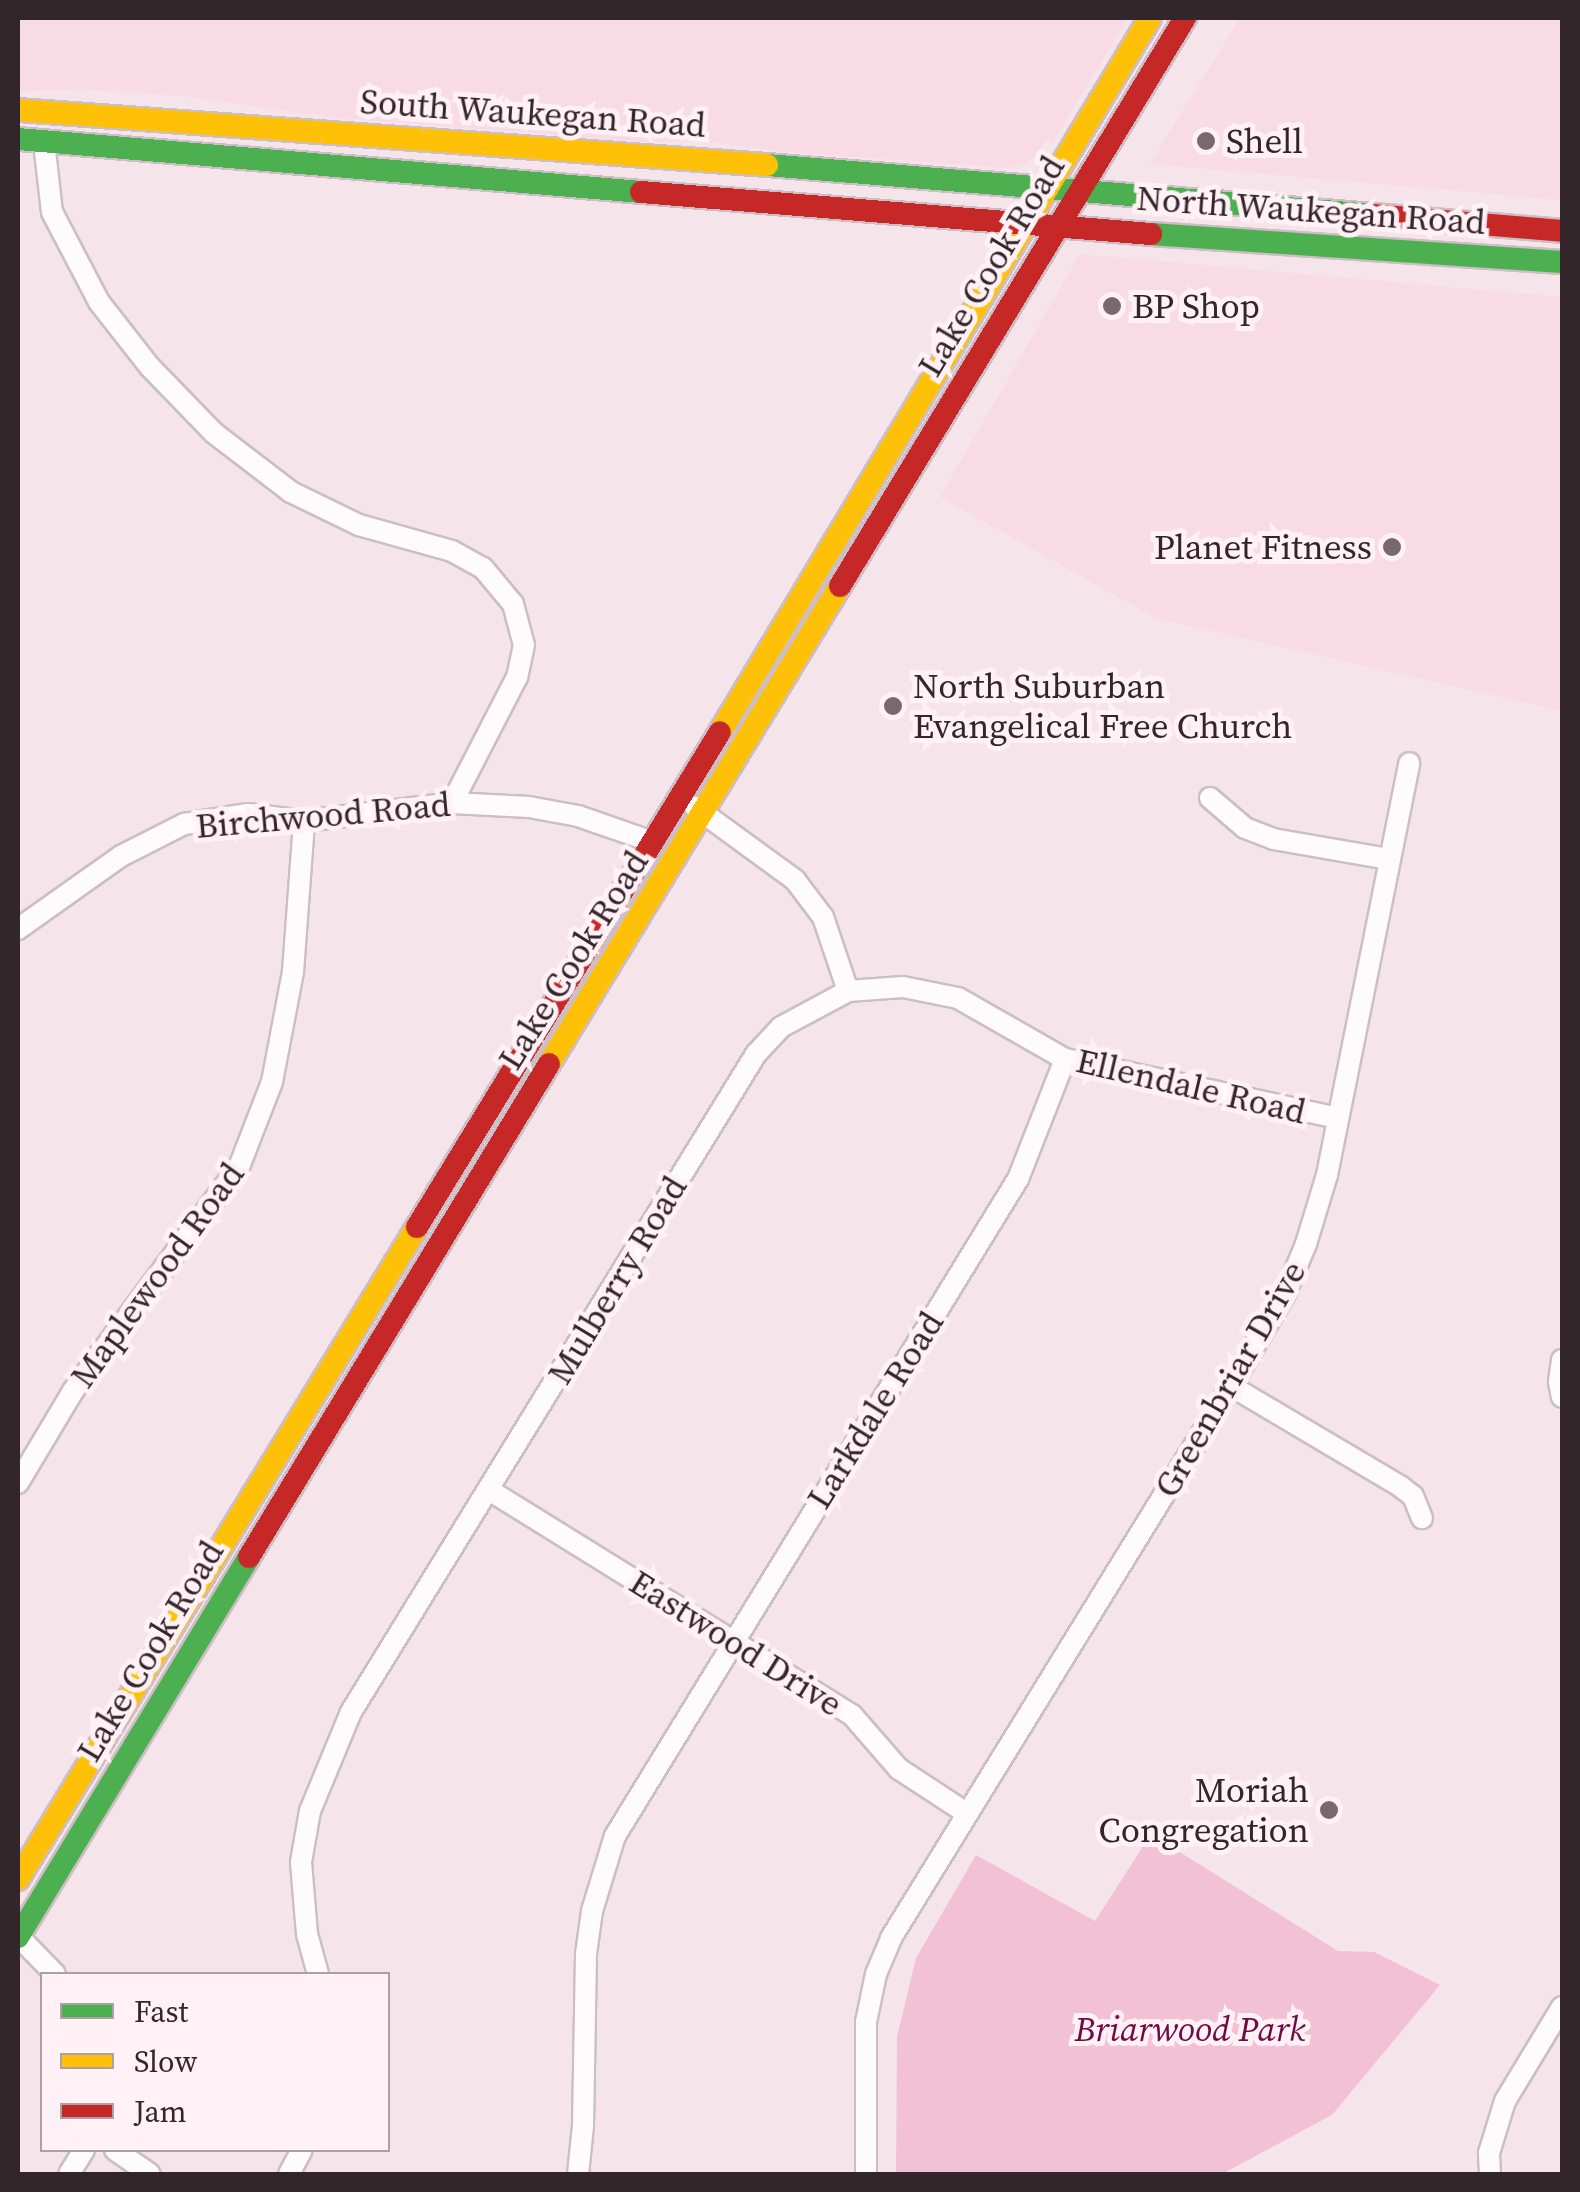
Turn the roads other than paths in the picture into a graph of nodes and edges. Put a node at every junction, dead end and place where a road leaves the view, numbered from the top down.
1 (1150, 18) edge
2 (1185, 18) edge
3 (18, 110) edge
4 (18, 139) edge
5 (44, 142) junction
6 (1043, 190) junction
7 (1076, 192) junction
8 (1022, 225) junction
9 (1055, 227) junction
10 (1562, 232) edge
11 (1562, 262) edge
12 (1409, 763) dead end
13 (681, 796) junction
14 (1210, 798) dead end
15 (452, 803) junction
16 (704, 813) junction
17 (304, 821) junction
18 (652, 842) junction
19 (1389, 859) junction
20 (18, 929) edge
21 (848, 991) junction
22 (1065, 1059) junction
23 (1337, 1118) junction
24 (1562, 1360) edge
25 (1231, 1386) junction
26 (1562, 1397) edge
27 (18, 1484) edge
28 (489, 1490) junction
29 (1422, 1518) dead end
30 (733, 1640) junction
31 (968, 1814) junction
32 (18, 1879) edge
33 (18, 1936) edge
34 (53, 1972) edge
35 (318, 1972) edge
36 (1562, 2007) edge
37 (83, 2152) edge
38 (118, 2152) edge
39 (301, 2152) edge
40 (68, 2174) edge
41 (150, 2174) edge
42 (289, 2174) edge
43 (578, 2174) edge
44 (866, 2174) edge
45 (1490, 2174) edge

1 - 6 main road, Lake Cook Road
2 - 7 main road, Lake Cook Road
3 - 6 main road, South Waukegan Road
4 - 5 main road, South Waukegan Road
5 - 8 main road, South Waukegan Road
5 - 15 street
6 - 7 main road, South Waukegan Road
6 - 8 main road, Lake Cook Road
7 - 9 main road, Lake Cook Road
7 - 10 main road, North Waukegan Road
8 - 9 main road, South Waukegan Road
8 - 13 main road, Lake Cook Road
9 - 11 main road, North Waukegan Road
9 - 16 main road, Lake Cook Road
12 - 19 street, Greenbriar Drive
13 - 16 street
13 - 18 main road, Lake Cook Road
14 - 19 street
15 - 17 street, Birchwood Road
15 - 18 street, Birchwood Road
16 - 21 street
16 - 33 main road, Lake Cook Road
17 - 20 street, Birchwood Road
17 - 27 street, Maplewood Road
18 - 32 main road, Lake Cook Road
19 - 23 street, Greenbriar Drive
21 - 22 street, Ellendale Road
21 - 28 street, Mulberry Road
22 - 23 street, Ellendale Road
22 - 30 street, Larkdale Road
23 - 25 street, Greenbriar Drive
24 - 26 street
25 - 29 street
25 - 31 street, Greenbriar Drive
28 - 30 street, Eastwood Drive
28 - 35 street, Mulberry Road
30 - 31 street, Eastwood Drive
30 - 43 street, Larkdale Road
31 - 44 street, Greenbriar Drive
33 - 34 street
36 - 45 street
37 - 40 street
38 - 41 street
39 - 42 street

